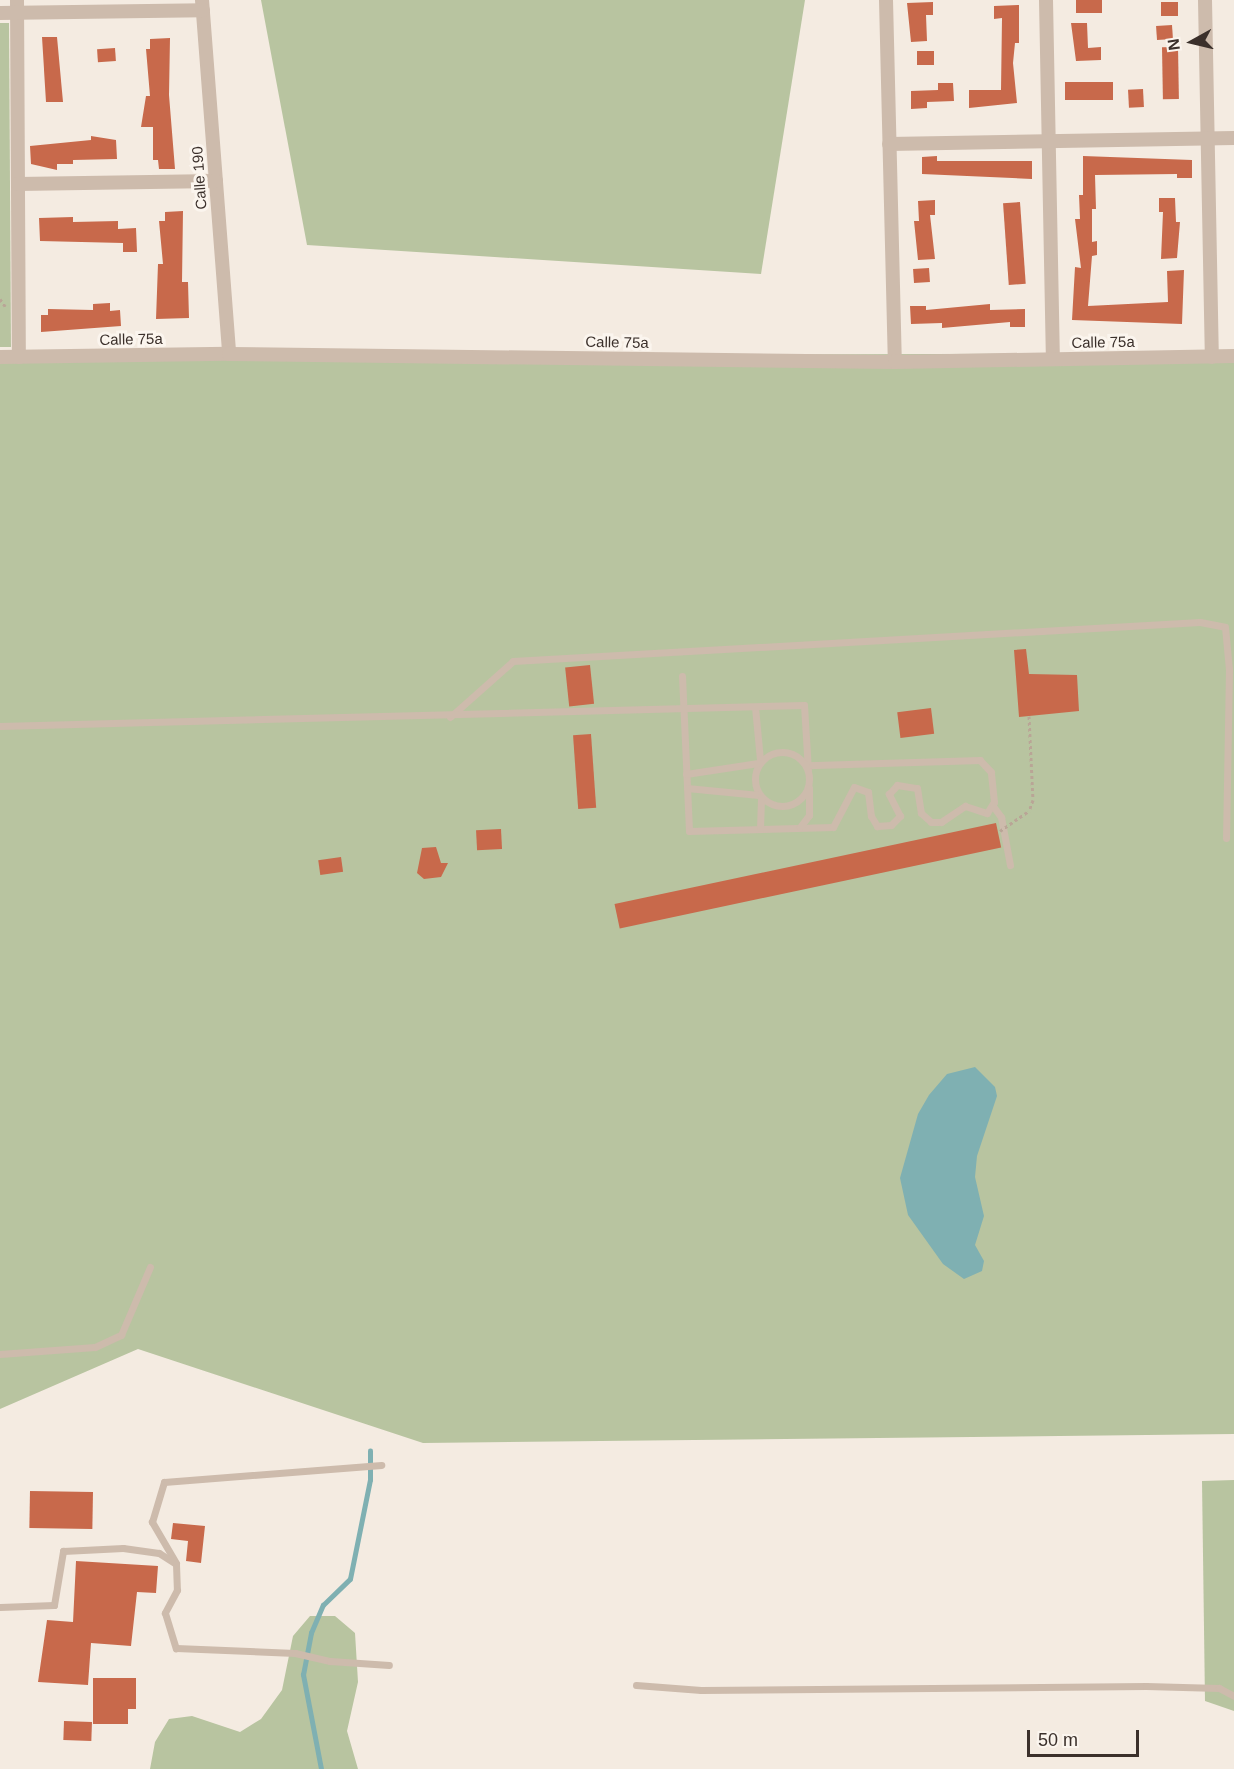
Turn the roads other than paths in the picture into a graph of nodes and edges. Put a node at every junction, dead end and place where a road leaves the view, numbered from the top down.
1 (886, 0) edge
2 (1046, 0) edge
3 (1205, 0) edge
4 (202, 5) edge
5 (17, 7) edge
6 (0, 13) edge
7 (1208, 138) junction
8 (1234, 138) edge
9 (1049, 141) junction
10 (889, 144) junction
11 (216, 181) junction
12 (18, 184) junction
13 (229, 354) junction
14 (1234, 356) edge
15 (0, 357) edge
16 (19, 357) junction
17 (1212, 357) junction
18 (1053, 359) junction
19 (895, 362) junction
20 (682, 675) dead end
21 (755, 707) junction
22 (683, 710) junction
23 (450, 717) junction
24 (0, 726) edge
25 (759, 762) junction
26 (808, 767) junction
27 (686, 774) junction
28 (809, 782) junction
29 (687, 788) junction
30 (760, 796) junction
31 (993, 806) junction
32 (760, 828) junction
33 (800, 828) junction
34 (1227, 838) dead end
35 (1010, 866) dead end
36 (150, 1267) dead end
37 (0, 1354) edge
38 (381, 1465) dead end
39 (177, 1564) junction
40 (0, 1607) edge
41 (389, 1665) dead end
42 (636, 1685) dead end
43 (1234, 1696) edge

1 - 10 street
2 - 9 street
3 - 7 street
4 - 5 street
4 - 11 street, Calle 190
5 - 6 street
5 - 12 street
7 - 8 street
7 - 9 street
7 - 17 street
9 - 10 street
9 - 18 street
10 - 19 street
11 - 12 street
11 - 13 street, Calle 190
12 - 16 street
13 - 16 street, Calle 75a
13 - 19 street, Calle 75a
14 - 17 street, Calle 75a
15 - 16 street, Calle 75a
17 - 18 street, Calle 75a
18 - 19 street, Calle 75a
20 - 22 lane
21 - 22 lane
21 - 25 lane
21 - 26 lane
22 - 23 lane
22 - 27 lane
23 - 24 lane
23 - 34 lane
25 - 26 lane
25 - 27 lane
25 - 30 lane
26 - 28 lane
26 - 31 lane
27 - 29 lane
28 - 30 lane
28 - 33 lane
29 - 30 lane
29 - 32 lane
30 - 32 lane
31 - 33 lane
31 - 35 lane
32 - 33 lane
36 - 37 lane
38 - 39 lane
39 - 40 lane
39 - 41 lane
42 - 43 lane

